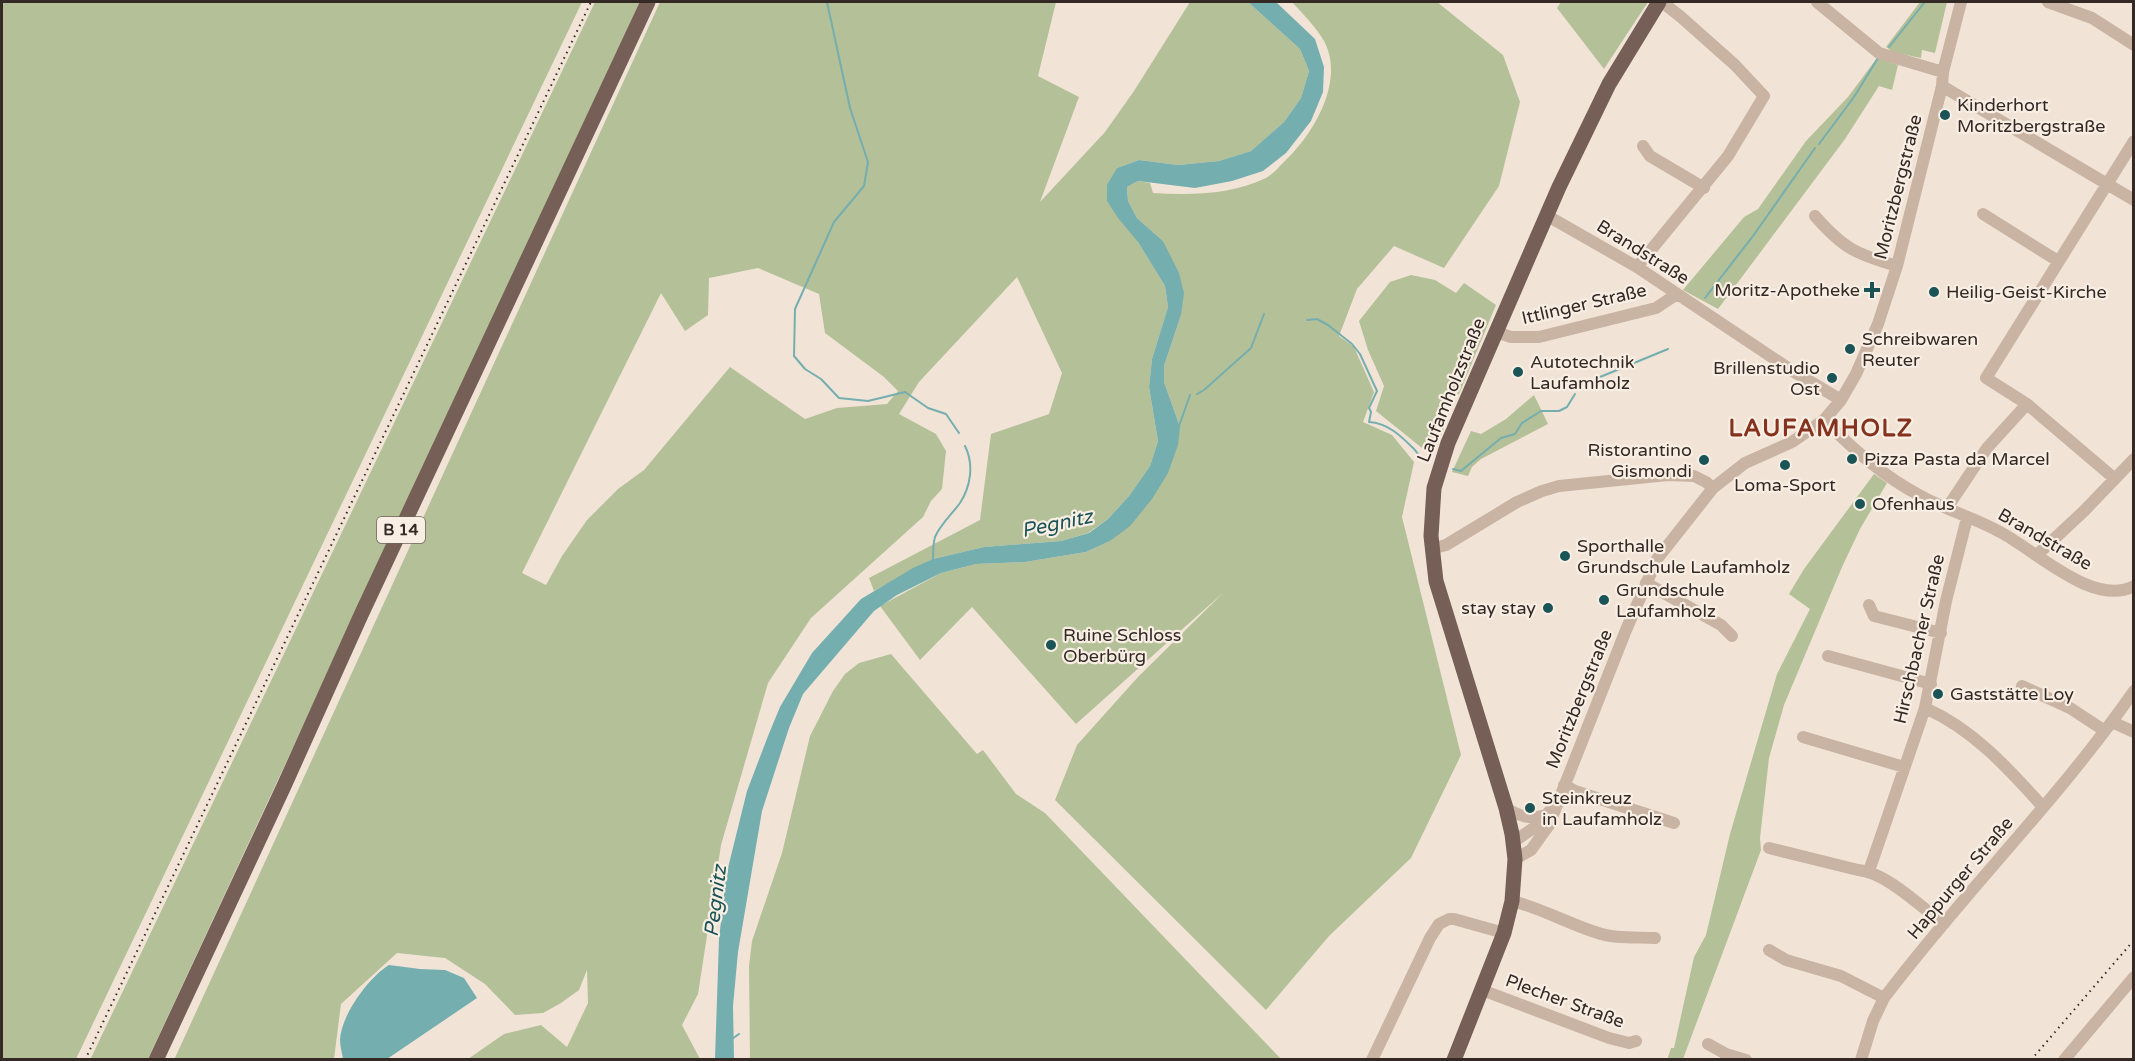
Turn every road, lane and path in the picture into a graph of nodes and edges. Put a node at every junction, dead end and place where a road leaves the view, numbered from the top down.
1 (648, 2) edge
2 (1660, 2) edge
3 (1817, 2) edge
4 (1961, 2) edge
5 (2048, 2) edge
6 (2133, 45) edge
7 (1943, 72) junction
8 (1942, 86) junction
9 (2133, 141) edge
10 (1644, 146) dead end
11 (2106, 184) junction
12 (1704, 188) junction
13 (2133, 200) edge
14 (1983, 214) dead end
15 (1546, 215) junction
16 (1815, 216) dead end
17 (2058, 261) junction
18 (1897, 266) junction
19 (1637, 267) junction
20 (1677, 294) junction
21 (1496, 332) junction
22 (1841, 400) junction
23 (2027, 404) junction
24 (1824, 420) junction
25 (2133, 459) edge
26 (2115, 478) junction
27 (1713, 488) junction
28 (1947, 508) junction
29 (1967, 518) junction
30 (1431, 549) junction
31 (2038, 554) junction
32 (1646, 583) junction
33 (2133, 586) edge
34 (1869, 605) dead end
35 (1941, 633) junction
36 (1732, 636) dead end
37 (1828, 656) dead end
38 (1930, 684) junction
39 (2022, 686) dead end
40 (2133, 691) edge
41 (1925, 708) junction
42 (2109, 727) junction
43 (2133, 732) edge
44 (1803, 737) dead end
45 (1904, 767) junction
46 (1564, 785) junction
47 (1556, 803) junction
48 (2043, 807) junction
49 (1506, 808) junction
50 (1546, 815) junction
51 (1674, 823) dead end
52 (1513, 842) junction
53 (1769, 848) dead end
54 (1515, 859) junction
55 (1869, 871) junction
56 (1512, 901) junction
57 (1944, 924) junction
58 (1504, 933) junction
59 (1655, 938) dead end
60 (1770, 950) dead end
61 (2133, 977) edge
62 (1482, 990) junction
63 (1884, 998) junction
64 (1636, 1041) dead end
65 (1708, 1044) dead end
66 (156, 1059) edge
67 (1372, 1059) edge
68 (1454, 1059) edge
69 (1746, 1059) edge
70 (1861, 1059) edge
71 (2064, 1059) edge

1 - 66 main road, B 14
2 - 12 street
2 - 15 main road, Laufamholzstraße
3 - 7 street
4 - 7 street, Moritzbergstraße
5 - 6 street
7 - 8 street, Moritzbergstraße
8 - 11 street
8 - 18 street, Moritzbergstraße
9 - 11 street
10 - 12 street
11 - 13 street
11 - 17 street
12 - 19 street
14 - 17 street
15 - 19 street, Brandstraße
15 - 21 main road, Laufamholzstraße
16 - 18 street
17 - 23 street
18 - 22 street, Moritzbergstraße
19 - 20 street, Brandstraße
20 - 21 street, Ittlinger Straße
20 - 22 street, Brandstraße
21 - 30 main road, Laufamholzstraße
22 - 24 street, Moritzbergstraße
23 - 26 street
23 - 28 street
24 - 27 street, Moritzbergstraße
24 - 28 street, Brandstraße
25 - 26 street
26 - 31 street
27 - 30 street
27 - 32 street, Moritzbergstraße
28 - 29 street, Brandstraße
29 - 31 street, Brandstraße
29 - 35 street, Hirschbacher Straße
30 - 49 main road, Laufamholzstraße
31 - 33 street, Brandstraße
32 - 36 street
32 - 46 street, Moritzbergstraße
34 - 35 street
35 - 38 street, Hirschbacher Straße
37 - 38 street
38 - 41 street, Hirschbacher Straße
39 - 42 street
40 - 42 street, Happurger Straße
41 - 45 street, Hirschbacher Straße
41 - 48 street
42 - 43 street
42 - 48 street, Happurger Straße
44 - 45 street
45 - 55 street, Hirschbacher Straße
46 - 47 street, Moritzbergstraße
46 - 51 street
47 - 50 street, Moritzbergstraße
47 - 54 street, Moritzbergstraße
48 - 57 street, Happurger Straße
49 - 50 street
49 - 52 main road, Laufamholzstraße
50 - 52 street, Moritzbergstraße
52 - 54 main road, Laufamholzstraße
53 - 55 street
54 - 56 main road, Laufamholzstraße
55 - 57 street
56 - 58 main road, Laufamholzstraße
56 - 59 street
57 - 63 street, Happurger Straße
58 - 62 main road, Laufamholzstraße
58 - 67 street
60 - 63 street
61 - 71 street
62 - 64 street, Plecher Straße
62 - 68 main road, Laufamholzstraße
63 - 70 street, Happurger Straße
65 - 69 street

